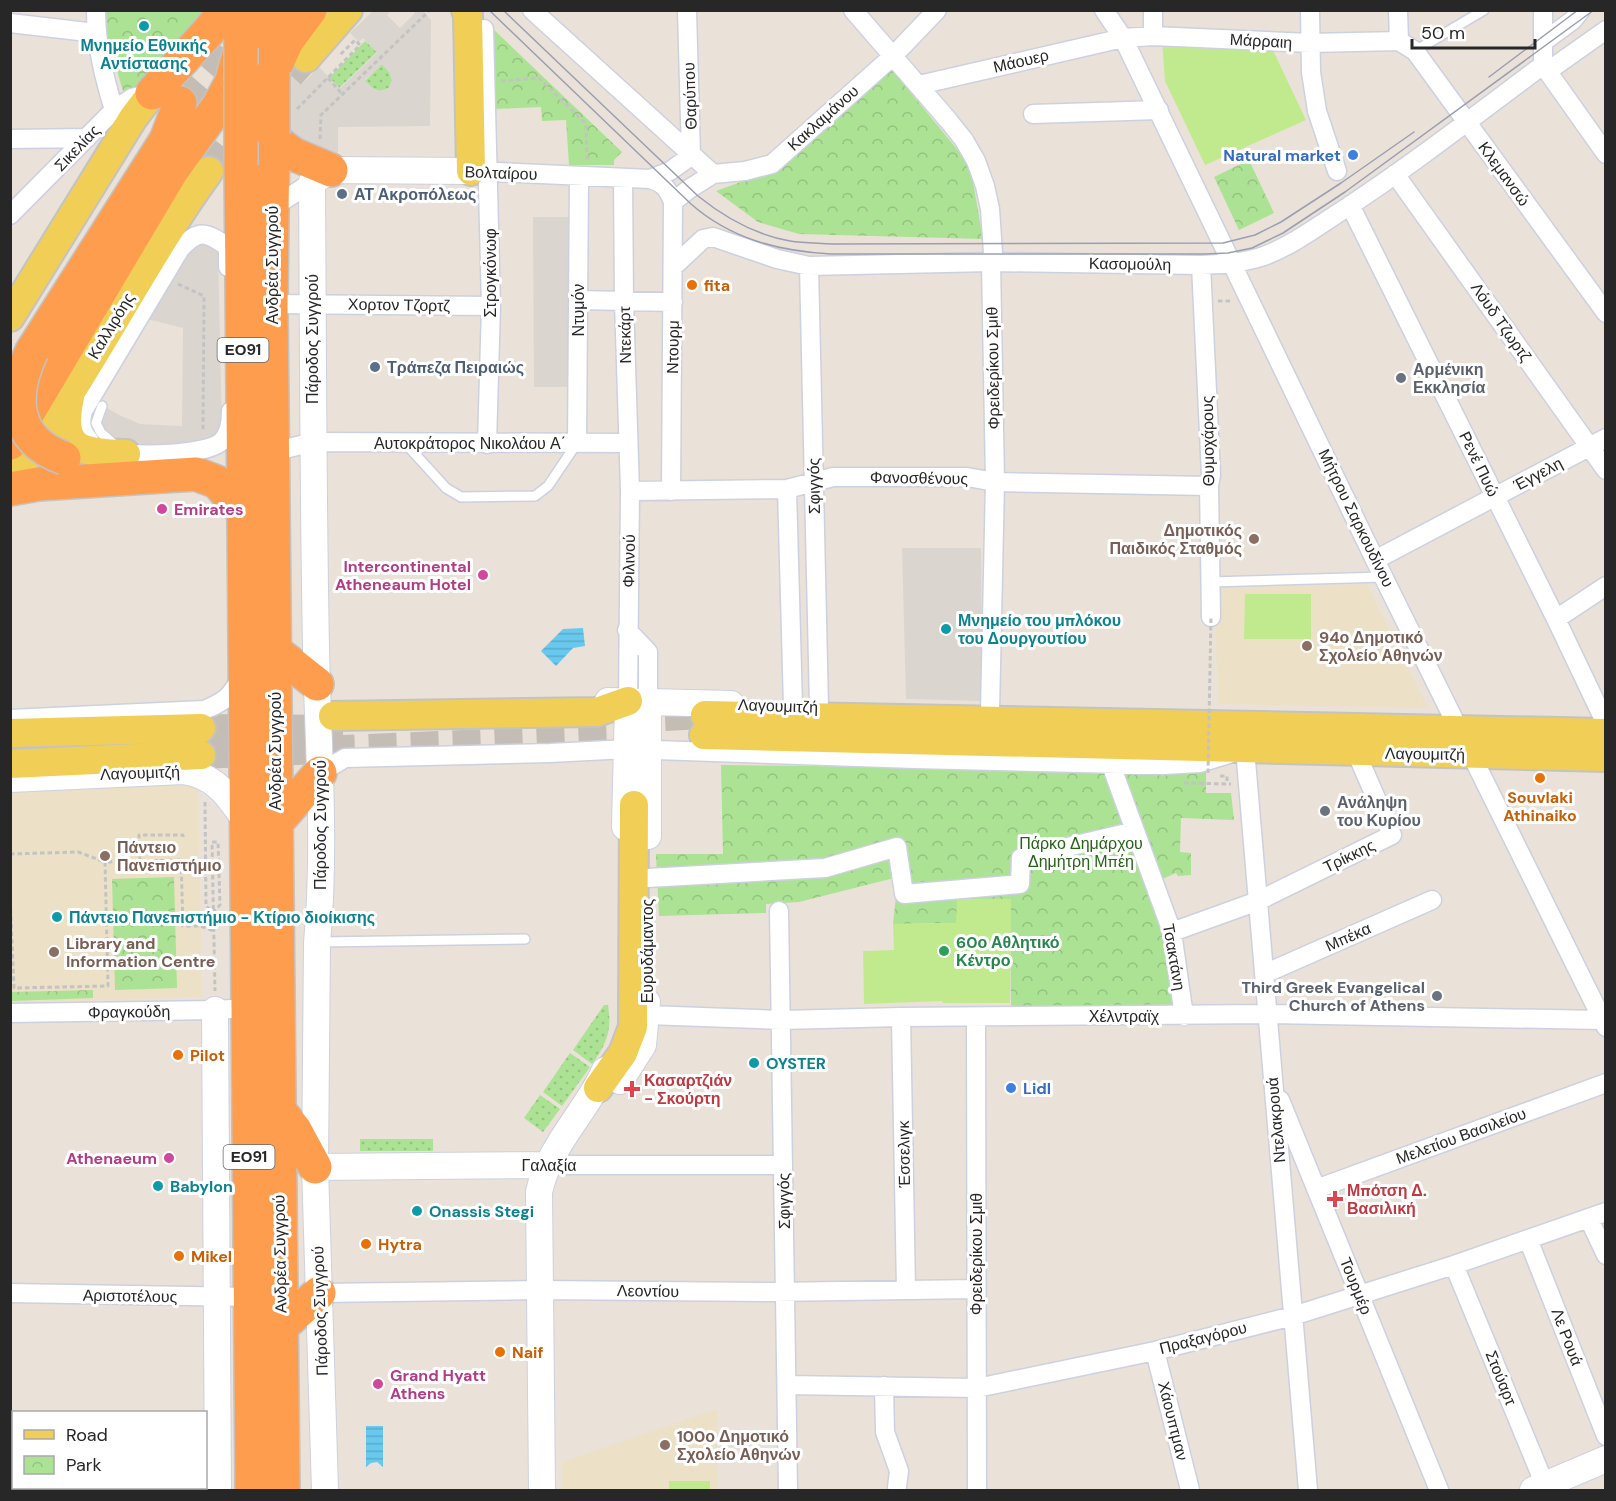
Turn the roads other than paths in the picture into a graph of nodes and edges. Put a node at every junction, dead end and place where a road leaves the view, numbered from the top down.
1 (96, 10) edge
2 (225, 10) edge
3 (240, 10) edge
4 (272, 10) edge
5 (348, 10) edge
6 (532, 10) edge
7 (687, 10) edge
8 (853, 10) edge
9 (937, 10) edge
10 (1104, 10) edge
11 (1153, 10) edge
12 (1310, 10) edge
13 (1398, 10) edge
14 (1484, 10) edge
15 (1544, 10) edge
16 (1593, 10) edge
17 (309, 12) edge
18 (1577, 15) edge
19 (475, 20) edge
20 (10, 23) edge
21 (1605, 30) edge
22 (96, 33) junction
23 (1153, 36) junction
24 (1123, 38) junction
25 (1399, 41) junction
26 (1543, 42) junction
27 (1310, 43) junction
28 (241, 48) junction
29 (1415, 51) junction
30 (893, 56) junction
31 (319, 60) tunnel mouth
32 (1545, 68) junction
33 (273, 72) junction
34 (918, 85) junction
35 (166, 98) junction
36 (114, 110) junction
37 (1159, 110) junction
38 (1033, 114) dead end
39 (1466, 122) junction
40 (273, 136) junction
41 (87, 138) junction
42 (10, 139) edge
43 (1605, 154) edge
44 (691, 156) junction
45 (209, 171) tunnel mouth
46 (480, 171) junction
47 (583, 171) junction
48 (1336, 171) dead end
49 (241, 172) junction
50 (713, 174) junction
51 (1395, 174) junction
52 (322, 176) junction
53 (623, 179) junction
54 (650, 179) junction
55 (673, 202) junction
56 (1350, 205) junction
57 (273, 208) junction
58 (10, 215) edge
59 (228, 247) junction
60 (991, 262) junction
61 (1233, 264) junction
62 (1201, 265) junction
63 (809, 266) junction
64 (673, 267) junction
65 (578, 300) junction
66 (624, 301) junction
67 (673, 302) junction
68 (271, 304) junction
69 (312, 304) junction
70 (491, 306) junction
71 (1605, 313) edge
72 (10, 317) edge
73 (21, 355) edge
74 (71, 391) junction
75 (102, 406) dead end
76 (231, 408) junction
77 (1605, 438) edge
78 (313, 442) junction
79 (10, 443) edge
80 (405, 443) junction
81 (628, 443) junction
82 (487, 444) junction
83 (577, 444) junction
84 (1589, 447) junction
85 (258, 452) junction
86 (126, 454) junction
87 (1605, 470) edge
88 (10, 479) edge
89 (814, 482) junction
90 (995, 482) junction
91 (1209, 486) junction
92 (10, 489) edge
93 (787, 489) junction
94 (630, 491) junction
95 (671, 491) junction
96 (1495, 497) junction
97 (241, 520) junction
98 (1376, 560) junction
99 (1384, 577) junction
100 (1210, 582) junction
101 (1605, 586) edge
102 (1211, 617) road end
103 (1556, 619) junction
104 (274, 650) junction
105 (245, 668) junction
106 (317, 684) junction
107 (638, 702) junction
108 (793, 706) junction
109 (819, 707) junction
110 (990, 712) junction
111 (333, 716) tunnel mouth
112 (10, 719) edge
113 (1605, 724) edge
114 (705, 725) tunnel mouth
115 (10, 733) edge
116 (1605, 733) edge
117 (1246, 738) junction
118 (203, 742) junction
119 (1466, 743) junction
120 (638, 749) junction
121 (1356, 752) junction
122 (1605, 757) edge
123 (10, 764) edge
124 (1111, 765) junction
125 (320, 772) junction
126 (10, 779) edge
127 (634, 806) dead end
128 (261, 823) junction
129 (1135, 831) junction
130 (647, 878) junction
131 (1432, 900) dead end
132 (1258, 901) junction
133 (779, 910) dead end
134 (1172, 932) junction
135 (525, 939) dead end
136 (317, 942) junction
137 (1264, 974) junction
138 (248, 1008) junction
139 (215, 1011) junction
140 (10, 1013) edge
141 (1268, 1014) junction
142 (647, 1015) junction
143 (1184, 1016) junction
144 (901, 1017) junction
145 (976, 1017) junction
146 (781, 1020) junction
147 (1604, 1023) edge
148 (1273, 1082) junction
149 (1605, 1083) edge
150 (598, 1088) junction
151 (278, 1109) junction
152 (548, 1165) junction
153 (783, 1165) junction
154 (315, 1167) junction
155 (1316, 1189) junction
156 (1597, 1216) edge
157 (1528, 1239) junction
158 (1605, 1255) edge
159 (1454, 1265) junction
160 (976, 1289) junction
161 (540, 1290) junction
162 (906, 1290) junction
163 (785, 1292) junction
164 (10, 1293) edge
165 (319, 1293) junction
166 (1360, 1295) junction
167 (217, 1298) junction
168 (250, 1298) junction
169 (1293, 1316) junction
170 (280, 1327) junction
171 (1155, 1351) junction
172 (787, 1385) junction
173 (884, 1386) junction
174 (977, 1388) junction
175 (1605, 1436) edge
176 (1605, 1459) edge
177 (897, 1486) dead end
178 (1542, 1489) edge
179 (218, 1491) edge
180 (252, 1491) edge
181 (283, 1491) edge
182 (325, 1491) edge
183 (542, 1491) edge
184 (788, 1491) edge
185 (977, 1491) edge
186 (1190, 1491) edge
187 (1308, 1491) edge
188 (1439, 1491) edge

1 - 22 street
2 - 35 highway
3 - 28 highway, Ανδρέα Συγγρού / ΕΟ91
4 - 33 highway, Ανδρέα Συγγρού / ΕΟ91
5 - 31 main road
6 - 44 street
7 - 44 street, Θαρύπου
8 - 30 street, Φρειδερίκου Σμιθ
9 - 30 street, Κακλαμάνου
10 - 24 street, Μήτρου Σαρκουδίνου
11 - 23 street
12 - 27 street
13 - 25 street
14 - 29 lane
15 - 26 street
16 - 18 street
17 - 33 highway
18 - 26 street
19 - 46 street, Στρογκόνωφ
19 - 46 main road
20 - 22 street
21 - 32 street, Κασομούλη
22 - 36 street
23 - 24 street, Μάρραιη
23 - 27 street, Μάρραιη
24 - 34 street, Μάουερ
24 - 37 street, Μήτρου Σαρκουδίνου
25 - 27 street, Μάρραιη
25 - 29 street, Κλεμανσώ
26 - 32 street
27 - 48 street
28 - 49 highway, Ανδρέα Συγγρού / ΕΟ91, bridge
28 - 79 highway, bridge
29 - 39 street, Κλεμανσώ
30 - 34 street, Φρειδερίκου Σμιθ
30 - 50 street, Κακλαμάνου
32 - 39 street, Κασομούλη
32 - 43 street
33 - 40 highway, Ανδρέα Συγγρού / ΕΟ91, bridge
34 - 60 street, Φρειδερίκου Σμιθ
35 - 36 street, Σικελίας
35 - 72 main road
35 - 73 highway
36 - 41 street, Σικελίας
37 - 38 street
37 - 61 street, Μήτρου Σαρκουδίνου
39 - 51 street, Κασομούλη
39 - 71 street, Κλεμανσώ
40 - 52 highway
40 - 57 highway, Ανδρέα Συγγρού / ΕΟ91
41 - 42 street
41 - 58 street, Σικελίας
44 - 50 street
44 - 54 street, Βολταίρου
45 - 74 main road, Καλλιρόης
46 - 47 street, Βολταίρου
46 - 52 street, Βολταίρου
46 - 70 street, Στρογκόνωφ
47 - 53 street, Βολταίρου
47 - 65 street, Ντυμόν
49 - 59 highway
49 - 85 highway, Ανδρέα Συγγρού / ΕΟ91
50 - 55 street, Κακλαμάνου
51 - 56 street, Κασομούλη
51 - 84 street, Λόυδ Τζωρτζ
52 - 57 street
52 - 69 street, Πάροδος Συγγρού
53 - 54 street, Βολταίρου
53 - 66 street, Ντεκάρτ
54 - 55 street
55 - 64 street, Ντουρμ
56 - 61 street, Κασομούλη
56 - 96 street, Ρενέ Πυώ
57 - 68 highway, Ανδρέα Συγγρού / ΕΟ91
59 - 76 street
59 - 86 street
60 - 62 street, Κασομούλη
60 - 63 street, Κασομούλη
60 - 90 street, Φρειδερίκου Σμιθ
61 - 62 street, Κασομούλη
61 - 98 street, Μήτρου Σαρκουδίνου
62 - 91 street, Θυμοχάρους
63 - 64 street, Κασομούλη
63 - 89 street, Σφιγγός
64 - 67 street, Ντουρμ
65 - 66 street
65 - 83 street, Ντυμόν
66 - 67 street
66 - 81 street, Ντεκάρτ
67 - 95 street, Ντουρμ
68 - 69 street, Χορτον Τζορτζ
68 - 85 highway, Ανδρέα Συγγρού / ΕΟ91
69 - 70 street, Χορτον Τζορτζ
69 - 78 street, Πάροδος Συγγρού
70 - 82 street, Στρογκόνωφ
73 - 97 highway, bridge
74 - 86 main road
74 - 88 main road, Καλλιρόης
75 - 86 lane
76 - 85 street
76 - 86 street
77 - 84 street, Έγγελη
78 - 80 street, Αυτοκράτορος Νικολάου Α΄
78 - 85 street, Αυτοκράτορος Νικολάου Α΄
78 - 106 street, Πάροδος Συγγρού
80 - 82 street, Αυτοκράτορος Νικολάου Α΄
80 - 83 lane
81 - 83 street, Αυτοκράτορος Νικολάου Α΄
81 - 94 street, Ντεκάρτ
82 - 83 street, Αυτοκράτορος Νικολάου Α΄
84 - 87 street, Λόυδ Τζωρτζ
84 - 96 street, Έγγελη
85 - 97 highway, Ανδρέα Συγγρού / ΕΟ91
85 - 104 highway, Ανδρέα Συγγρού / ΕΟ91
89 - 90 street, Φανοσθένους
89 - 93 street, Φανοσθένους
89 - 109 street, Σφιγγός
90 - 91 street, Φανοσθένους
90 - 110 street, Φρειδερίκου Σμιθ
91 - 100 street, Θυμοχάρους
92 - 97 highway
93 - 95 street, Φανοσθένους
93 - 108 street, Σφιγγός
94 - 95 street, Φανοσθένους
94 - 107 street, Φιλινού
96 - 98 street, Έγγελη
96 - 103 street, Ρενέ Πυώ
97 - 105 highway, Ανδρέα Συγγρού / ΕΟ91
98 - 99 street, Μήτρου Σαρκουδίνου
99 - 100 lane
99 - 119 street, Μήτρου Σαρκουδίνου
100 - 102 street, Θυμοχάρους
101 - 103 street
103 - 113 street, Ρενέ Πυώ
104 - 106 highway
104 - 128 highway, Ανδρέα Συγγρού / ΕΟ91
105 - 118 street, Λαγουμιτζή
105 - 128 highway, Ανδρέα Συγγρού / ΕΟ91
106 - 107 street, Λαγουμιτζή
106 - 125 street, Πάροδος Συγγρού
107 - 108 street, Λαγουμιτζή
107 - 111 main road
107 - 120 street, Ευρυδάμαντος
108 - 109 street, Λαγουμιτζή
109 - 110 street, Λαγουμιτζή
110 - 117 street, Λαγουμιτζή
112 - 118 street, Λαγουμιτζή
114 - 117 main road, Λαγουμιτζή
115 - 118 main road, Λαγουμιτζή
116 - 119 main road, Λαγουμιτζή
117 - 119 main road, Λαγουμιτζή
117 - 121 main road, Λαγουμιτζή
117 - 124 street, Λαγουμιτζή
117 - 132 street, Ντελακρουά
118 - 123 main road, Λαγουμιτζή
118 - 126 street, Λαγουμιτζή
118 - 128 street, Λαγουμιτζή
119 - 121 main road, Λαγουμιτζή
119 - 122 main road, Λαγουμιτζή
119 - 147 street, Μήτρου Σαρκουδίνου
120 - 124 street, Λαγουμιτζή
120 - 125 street, Λαγουμιτζή
120 - 130 street, Ευρυδάμαντος
120 - 150 street, Ευρυδάμαντος
121 - 132 street, Τρίκκης
124 - 129 street, Τσακτάνη
125 - 128 highway
125 - 136 street, Πάροδος Συγγρού
127 - 150 main road
128 - 138 highway, Ανδρέα Συγγρού / ΕΟ91
128 - 151 highway, Ανδρέα Συγγρού / ΕΟ91
129 - 130 street
129 - 134 street, Τσακτάνη
130 - 142 street, Ευρυδάμαντος
131 - 137 street, Μπέκα
132 - 134 street
132 - 137 street, Ντελακρουά
133 - 146 street, Σφιγγός
134 - 143 street, Τσακτάνη
135 - 136 lane
136 - 154 street, Πάροδος Συγγρού
137 - 141 street, Ντελακρουά
138 - 139 street, Φραγκούδη
138 - 168 highway, Ανδρέα Συγγρού / ΕΟ91
139 - 140 street, Φραγκούδη
139 - 167 street
141 - 143 street, Χέλντραϊχ
141 - 147 street, Χέλντραϊχ
141 - 148 street, Ντελακρουά
142 - 146 street, Χέλντραϊχ
142 - 152 street, Ευρυδάμαντος
143 - 145 street, Χέλντραϊχ
144 - 145 street, Χέλντραϊχ
144 - 146 street, Χέλντραϊχ
144 - 162 street, Έσσελιγκ
145 - 160 street, Φρειδερίκου Σμιθ
146 - 153 street, Σφιγγός
148 - 155 street, Τουρμέρ
148 - 169 street, Ντελακρουά
149 - 155 street, Μελετίου Βασιλείου
150 - 152 street, Ευρυδάμαντος
151 - 154 highway
151 - 170 highway, Ανδρέα Συγγρού / ΕΟ91
152 - 153 street, Γαλαξία
152 - 154 street, Γαλαξία
152 - 161 street, Ευρυδάμαντος
153 - 163 street, Σφιγγός
154 - 165 street, Πάροδος Συγγρού
155 - 166 street, Τουρμέρ
156 - 157 street, Πραξαγόρου
156 - 158 street
157 - 159 street, Πραξαγόρου
157 - 175 street, Λε Ρουά
159 - 166 street, Πραξαγόρου
159 - 178 street, Στούαρτ
160 - 162 street, Λεοντίου
160 - 174 street, Φρειδερίκου Σμιθ
161 - 163 street, Λεοντίου
161 - 165 street, Λεοντίου
161 - 183 street, Ευρυδάμαντος
162 - 163 street, Λεοντίου
163 - 172 street, Σφιγγός
164 - 167 street, Αριστοτέλους
165 - 170 highway
165 - 182 street, Πάροδος Συγγρού
166 - 169 street, Πραξαγόρου
166 - 188 street, Τουρμέρ
167 - 168 street, Αριστοτέλους
167 - 179 street
168 - 180 highway, Ανδρέα Συγγρού / ΕΟ91
169 - 171 street, Πραξαγόρου
169 - 187 street, Ντελακρουά
170 - 181 highway, Ανδρέα Συγγρού / ΕΟ91
171 - 174 street, Πραξαγόρου
171 - 186 street, Χάουπτμαν
172 - 173 street, Πραξαγόρου
172 - 184 street, Σφιγγός
173 - 174 street, Πραξαγόρου
173 - 177 street
174 - 185 street, Φρειδερίκου Σμιθ
176 - 178 street

